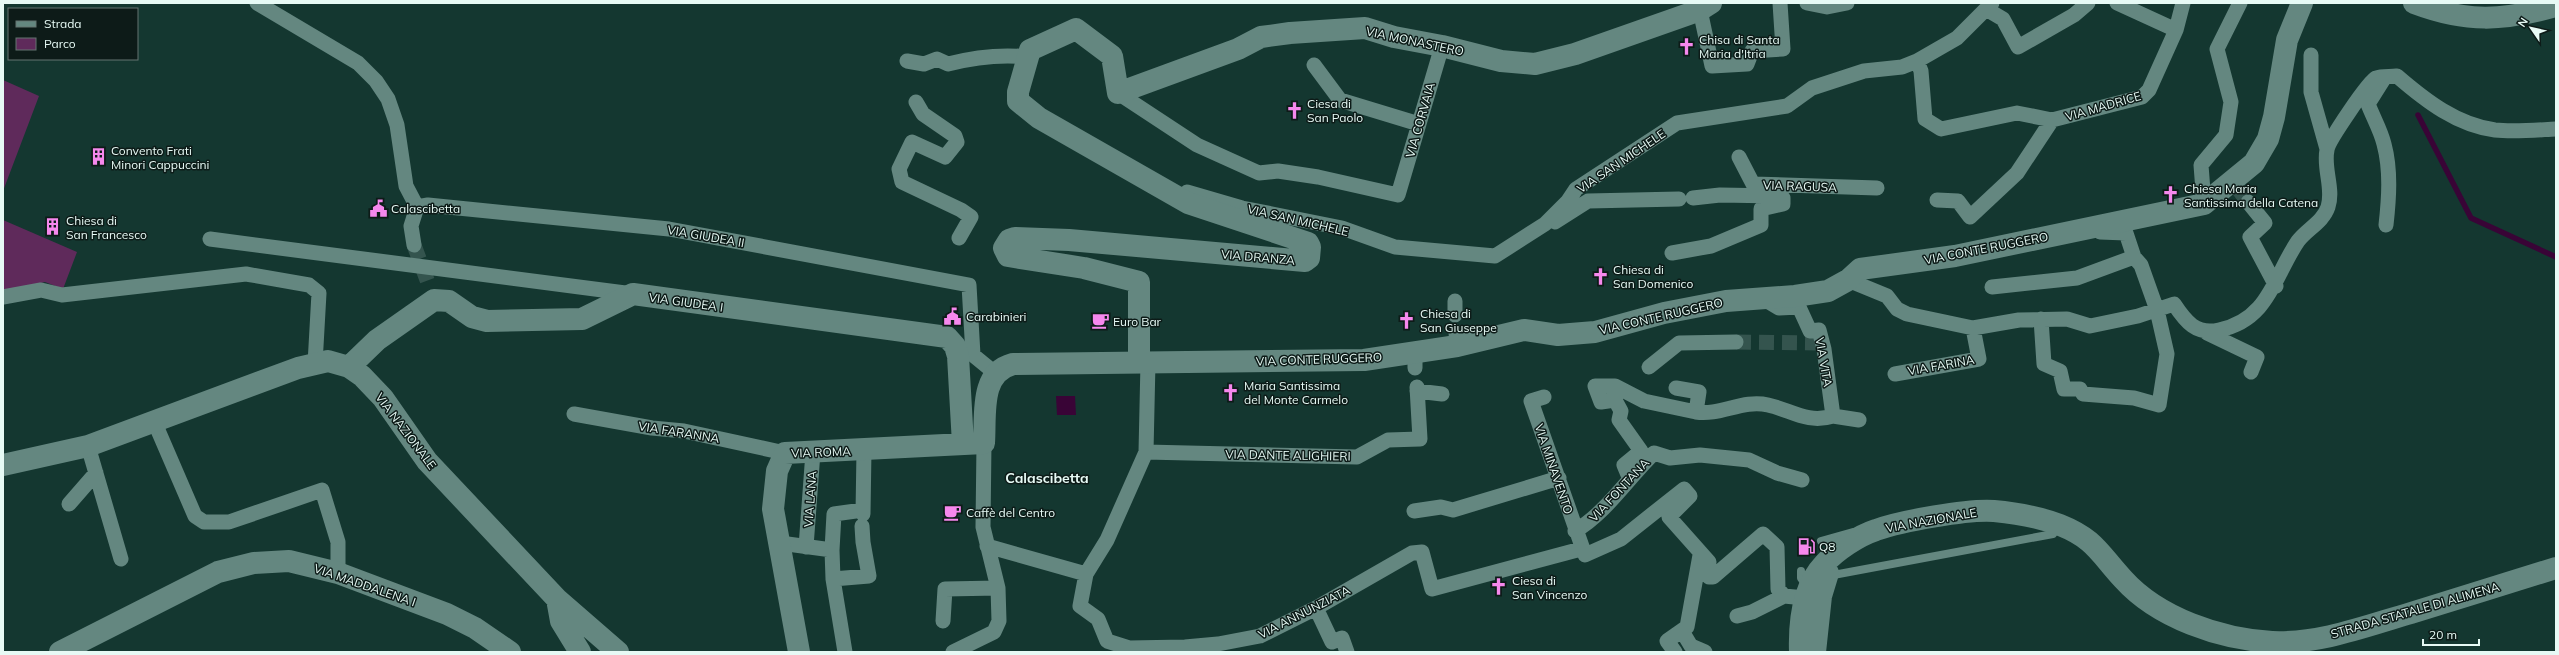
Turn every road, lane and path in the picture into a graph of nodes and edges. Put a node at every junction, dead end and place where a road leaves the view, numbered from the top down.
1 (257, 3) edge
2 (1780, 3) edge
3 (1807, 3) edge
4 (1847, 3) edge
5 (2088, 3) edge
6 (2118, 3) edge
7 (2183, 3) edge
8 (2240, 3) edge
9 (2302, 3) edge
10 (2414, 3) edge
11 (1705, 6) edge
12 (1988, 6) edge
13 (2556, 6) edge
14 (2481, 11) edge
15 (2176, 30) junction
16 (1442, 46) junction
17 (2311, 55) dead end
18 (1028, 57) junction
19 (907, 61) dead end
20 (1917, 61) junction
21 (1314, 65) dead end
22 (2385, 77) junction
23 (1118, 93) junction
24 (916, 102) dead end
25 (2052, 120) junction
26 (1419, 124) junction
27 (2556, 129) edge
28 (2326, 149) junction
29 (1739, 157) dead end
30 (1877, 188) dead end
31 (1937, 200) dead end
32 (1183, 201) junction
33 (2248, 202) tunnel mouth
34 (2204, 204) junction
35 (417, 207) junction
36 (1545, 224) junction
37 (2386, 225) dead end
38 (2087, 228) junction
39 (959, 238) dead end
40 (210, 239) dead end
41 (414, 246) tunnel mouth
42 (1672, 253) dead end
43 (2134, 257) junction
44 (1848, 280) junction
45 (2276, 286) junction
46 (1992, 287) dead end
47 (633, 294) junction
48 (3, 297) edge
49 (1763, 298) junction
50 (2157, 310) junction
51 (2041, 319) junction
52 (1973, 328) junction
53 (2207, 333) junction
54 (1736, 342) tunnel mouth
55 (1143, 362) junction
56 (315, 364) junction
57 (349, 367) junction
58 (1649, 367) dead end
59 (2251, 372) dead end
60 (995, 373) junction
61 (1895, 374) dead end
62 (1676, 388) dead end
63 (1442, 394) dead end
64 (1544, 397) dead end
65 (1696, 412) junction
66 (574, 414) dead end
67 (1833, 416) junction
68 (1859, 420) dead end
69 (154, 421) junction
70 (974, 443) junction
71 (88, 446) junction
72 (864, 450) junction
73 (813, 452) junction
74 (1148, 452) junction
75 (785, 453) junction
76 (3, 465) edge
77 (96, 473) junction
78 (1629, 477) junction
79 (1559, 478) junction
80 (1802, 480) dead end
81 (69, 504) dead end
82 (1414, 511) dead end
83 (863, 516) junction
84 (2060, 525) junction
85 (1876, 530) junction
86 (1575, 531) junction
87 (1821, 541) dead end
88 (780, 543) junction
89 (987, 546) junction
90 (806, 547) junction
91 (1843, 548) junction
92 (1581, 549) junction
93 (832, 550) junction
94 (1701, 554) junction
95 (121, 559) dead end
96 (2556, 568) edge
97 (338, 573) junction
98 (1827, 576) junction
99 (1085, 577) junction
100 (833, 579) junction
101 (998, 588) junction
102 (1800, 588) junction
103 (557, 599) junction
104 (1316, 608) junction
105 (1737, 616) dead end
106 (943, 621) dead end
107 (1682, 631) junction
108 (2248, 639) joint
109 (1671, 646) edge
110 (1219, 648) edge
111 (60, 652) edge
112 (510, 652) edge
113 (580, 652) edge
114 (618, 652) edge
115 (799, 652) edge
116 (845, 652) edge
117 (952, 652) edge
118 (1347, 652) edge
119 (1705, 652) edge
120 (1800, 652) edge
121 (1815, 652) edge

1 - 35 street
2 - 11 street
3 - 4 street
5 - 12 street
6 - 15 street
7 - 15 street, VIA MADRICE
8 - 34 street
9 - 34 street, VIA CONTE RUGGERO
10 - 14 street
11 - 16 street, VIA MONASTERO
12 - 20 street, VIA SAN MICHELE
13 - 14 street
15 - 25 street, VIA MADRICE
16 - 23 street, VIA MONASTERO
16 - 26 street, VIA CORVAIA
17 - 28 street
18 - 19 street
18 - 23 street
18 - 32 street, VIA DRANZA
20 - 25 street
20 - 36 street, VIA SAN MICHELE
21 - 26 street
22 - 27 street
22 - 28 street
22 - 37 street
23 - 26 street, VIA CORVAIA
24 - 39 street
25 - 31 street, VIA MADRICE
28 - 45 street
29 - 30 street, VIA RAGUSA
32 - 36 street, VIA SAN MICHELE
32 - 55 street, VIA DRANZA
33 - 45 street
34 - 38 street, VIA CONTE RUGGERO
35 - 41 street
35 - 60 street, VIA GIUDEA II
36 - 42 street
38 - 43 street
38 - 44 street, VIA CONTE RUGGERO
40 - 47 street
43 - 46 street
43 - 50 street
44 - 49 street, VIA CONTE RUGGERO
44 - 52 street
45 - 53 street
47 - 57 street, VIA GIUDEA I
47 - 70 street, VIA GIUDEA I
48 - 56 street
49 - 55 street, VIA CONTE RUGGERO
49 - 67 street, VIA VITA
50 - 51 street
50 - 51 street
50 - 53 street
51 - 52 street
52 - 61 street, VIA FARINA
53 - 59 street
54 - 58 street
55 - 60 street, VIA CONTE RUGGERO
55 - 74 street
56 - 57 street, VIA NAZIONALE
56 - 69 street, VIA NAZIONALE
57 - 103 street, VIA NAZIONALE
60 - 70 street
62 - 65 street
63 - 74 street, VIA DANTE ALIGHIERI
64 - 79 street, VIA MINAVENTO
65 - 67 street
65 - 78 street
66 - 75 street, VIA FARANNA
67 - 68 street
69 - 71 street, VIA NAZIONALE
69 - 97 street
70 - 72 street, VIA ROMA
70 - 89 street
71 - 76 street, VIA NAZIONALE
71 - 77 street
72 - 73 street, VIA ROMA
72 - 83 street
73 - 75 street, VIA ROMA
73 - 90 street, VIA LANA
74 - 99 street
75 - 88 street, VIA ROMA
77 - 81 street
77 - 95 street
78 - 80 street, VIA FONTANA
78 - 86 street, VIA FONTANA
79 - 82 street
79 - 86 street, VIA MINAVENTO
83 - 93 street
83 - 100 street
84 - 85 street, VIA NAZIONALE
84 - 98 lane
84 - 108 street, VIA NAZIONALE
85 - 87 lane
85 - 91 street, VIA NAZIONALE
86 - 92 street, VIA MINAVENTO
88 - 90 street
88 - 115 street, VIA ROMA
89 - 99 street
89 - 101 street
90 - 93 street
91 - 98 street
91 - 102 street, VIA NAZIONALE
92 - 94 street
92 - 104 street, VIA ANNUNZIATA
93 - 100 street
94 - 102 street
94 - 107 street
96 - 108 street, STRADA STATALE DI ALIMENA
97 - 111 street, VIA MADDALENA I
97 - 112 street, VIA MADDALENA I
98 - 121 street
99 - 110 street, VIA ANNUNZIATA
100 - 116 street
101 - 106 street
101 - 117 street
102 - 105 street
102 - 120 street, VIA NAZIONALE
103 - 113 street
103 - 114 street, VIA NAZIONALE
104 - 110 street, VIA ANNUNZIATA
104 - 118 street
107 - 109 street
107 - 119 street

